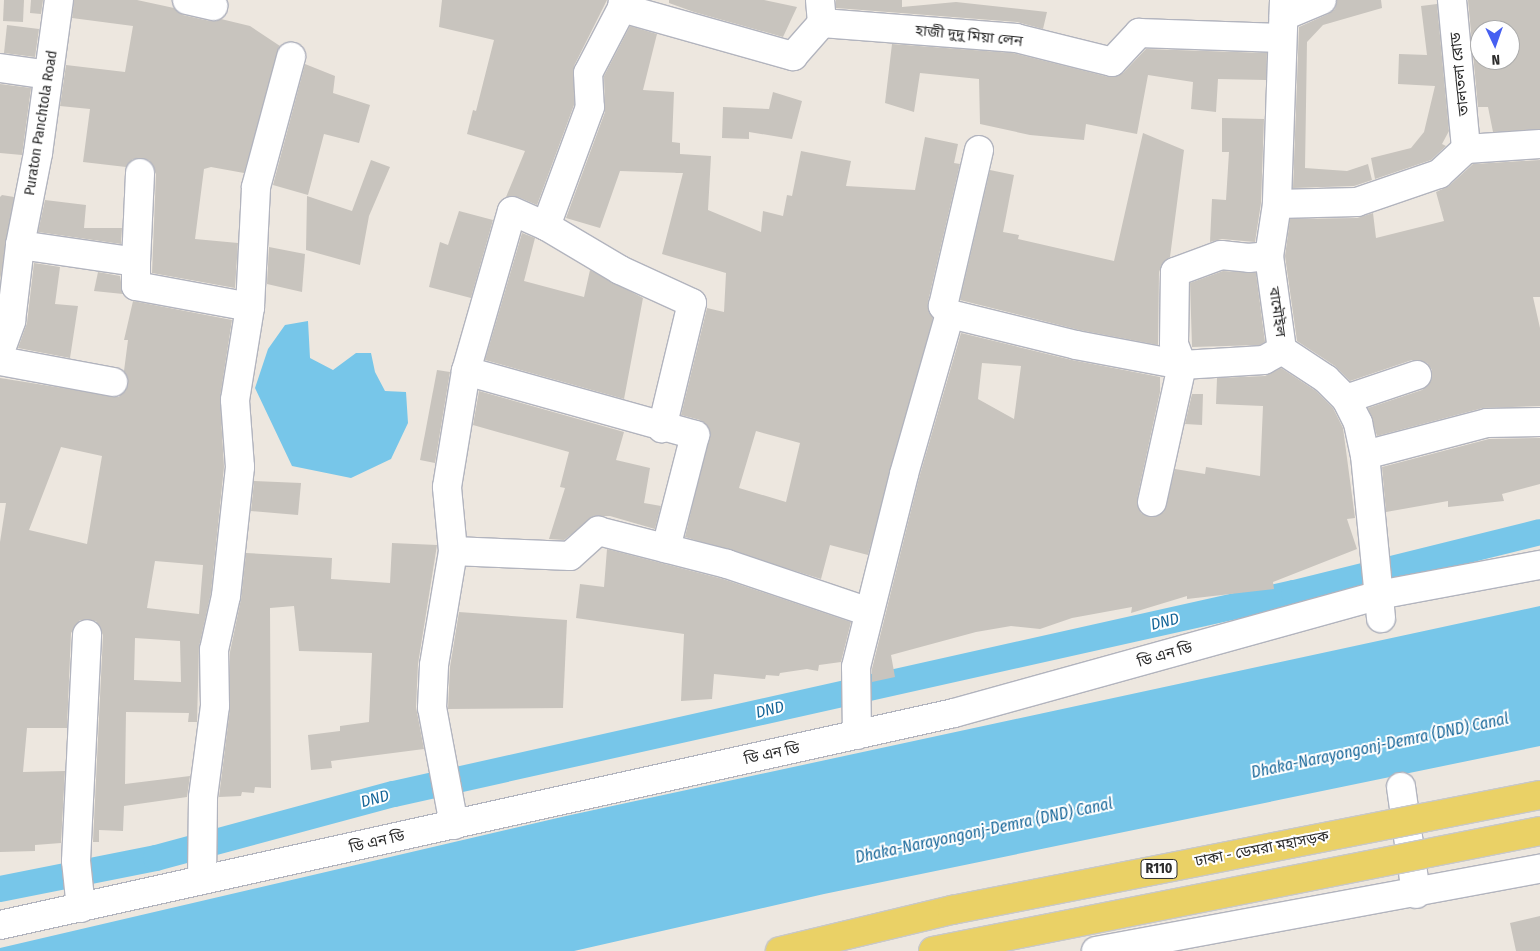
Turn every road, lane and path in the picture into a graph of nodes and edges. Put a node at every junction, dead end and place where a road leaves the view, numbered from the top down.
1 (59, 0) edge
2 (1322, 0) edge
3 (1452, 0) edge
4 (622, 4) edge
5 (821, 11) edge
6 (1283, 18) edge
7 (290, 57) dead end
8 (0, 68) edge
9 (49, 75) junction
10 (1540, 144) edge
11 (1466, 149) junction
12 (979, 150) dead end
13 (140, 173) dead end
14 (1277, 204) junction
15 (546, 226) junction
16 (1269, 256) junction
17 (12, 260) edge
18 (136, 262) junction
19 (250, 307) junction
20 (950, 314) junction
21 (1282, 350) junction
22 (0, 352) edge
23 (0, 361) edge
24 (1182, 364) junction
25 (466, 371) junction
26 (1417, 375) dead end
27 (113, 382) dead end
28 (1346, 399) junction
29 (1540, 422) edge
30 (662, 428) junction
31 (1365, 455) junction
32 (1152, 502) dead end
33 (666, 548) junction
34 (453, 551) junction
35 (1540, 565) edge
36 (1380, 607) junction
37 (869, 612) junction
38 (87, 634) dead end
39 (856, 735) junction
40 (1401, 786) dead end
41 (1540, 795) edge
42 (454, 824) junction
43 (1540, 831) edge
44 (1540, 869) edge
45 (202, 880) junction
46 (1416, 894) junction
47 (81, 908) junction
48 (0, 925) edge
49 (780, 951) edge
50 (933, 951) edge
51 (1096, 951) edge

1 - 9 street, Puraton Panchtola Road
2 - 6 street
3 - 11 street, তালতলা রোড
4 - 5 street, হাজী দুদু মিয়া লেন
4 - 15 street
5 - 6 street, হাজী দুদু মিয়া লেন
6 - 14 street, বামৌইল
7 - 19 street
8 - 9 street
9 - 17 street, Puraton Panchtola Road
10 - 11 street
11 - 14 street
12 - 20 street
13 - 18 street
14 - 16 street, বামৌইল
15 - 25 street
15 - 30 street
16 - 21 street, বামৌইল
16 - 24 street
17 - 18 street
17 - 22 street, Puraton Panchtola Road
18 - 19 street
19 - 45 street
20 - 24 street
20 - 37 street
21 - 24 street
21 - 28 street, বামৌইল
23 - 27 street
24 - 32 street
25 - 30 street
25 - 34 street
26 - 28 street
28 - 31 street, বামৌইল
29 - 31 street
30 - 33 street
31 - 36 street, বামৌইল
33 - 34 street
33 - 37 street
34 - 42 street
35 - 36 street, ডি এন ডি
36 - 39 street, ডি এন ডি
37 - 39 street
38 - 47 street
39 - 42 street, ডি এন ডি
40 - 46 street
41 - 49 main road, ঢাকা - ডেমরা মহাসড়ক / R110, bridge
42 - 45 street, ডি এন ডি
43 - 50 main road, R110, bridge
44 - 46 street
45 - 47 street, ডি এন ডি
46 - 51 street
47 - 48 street, ডি এন ডি

